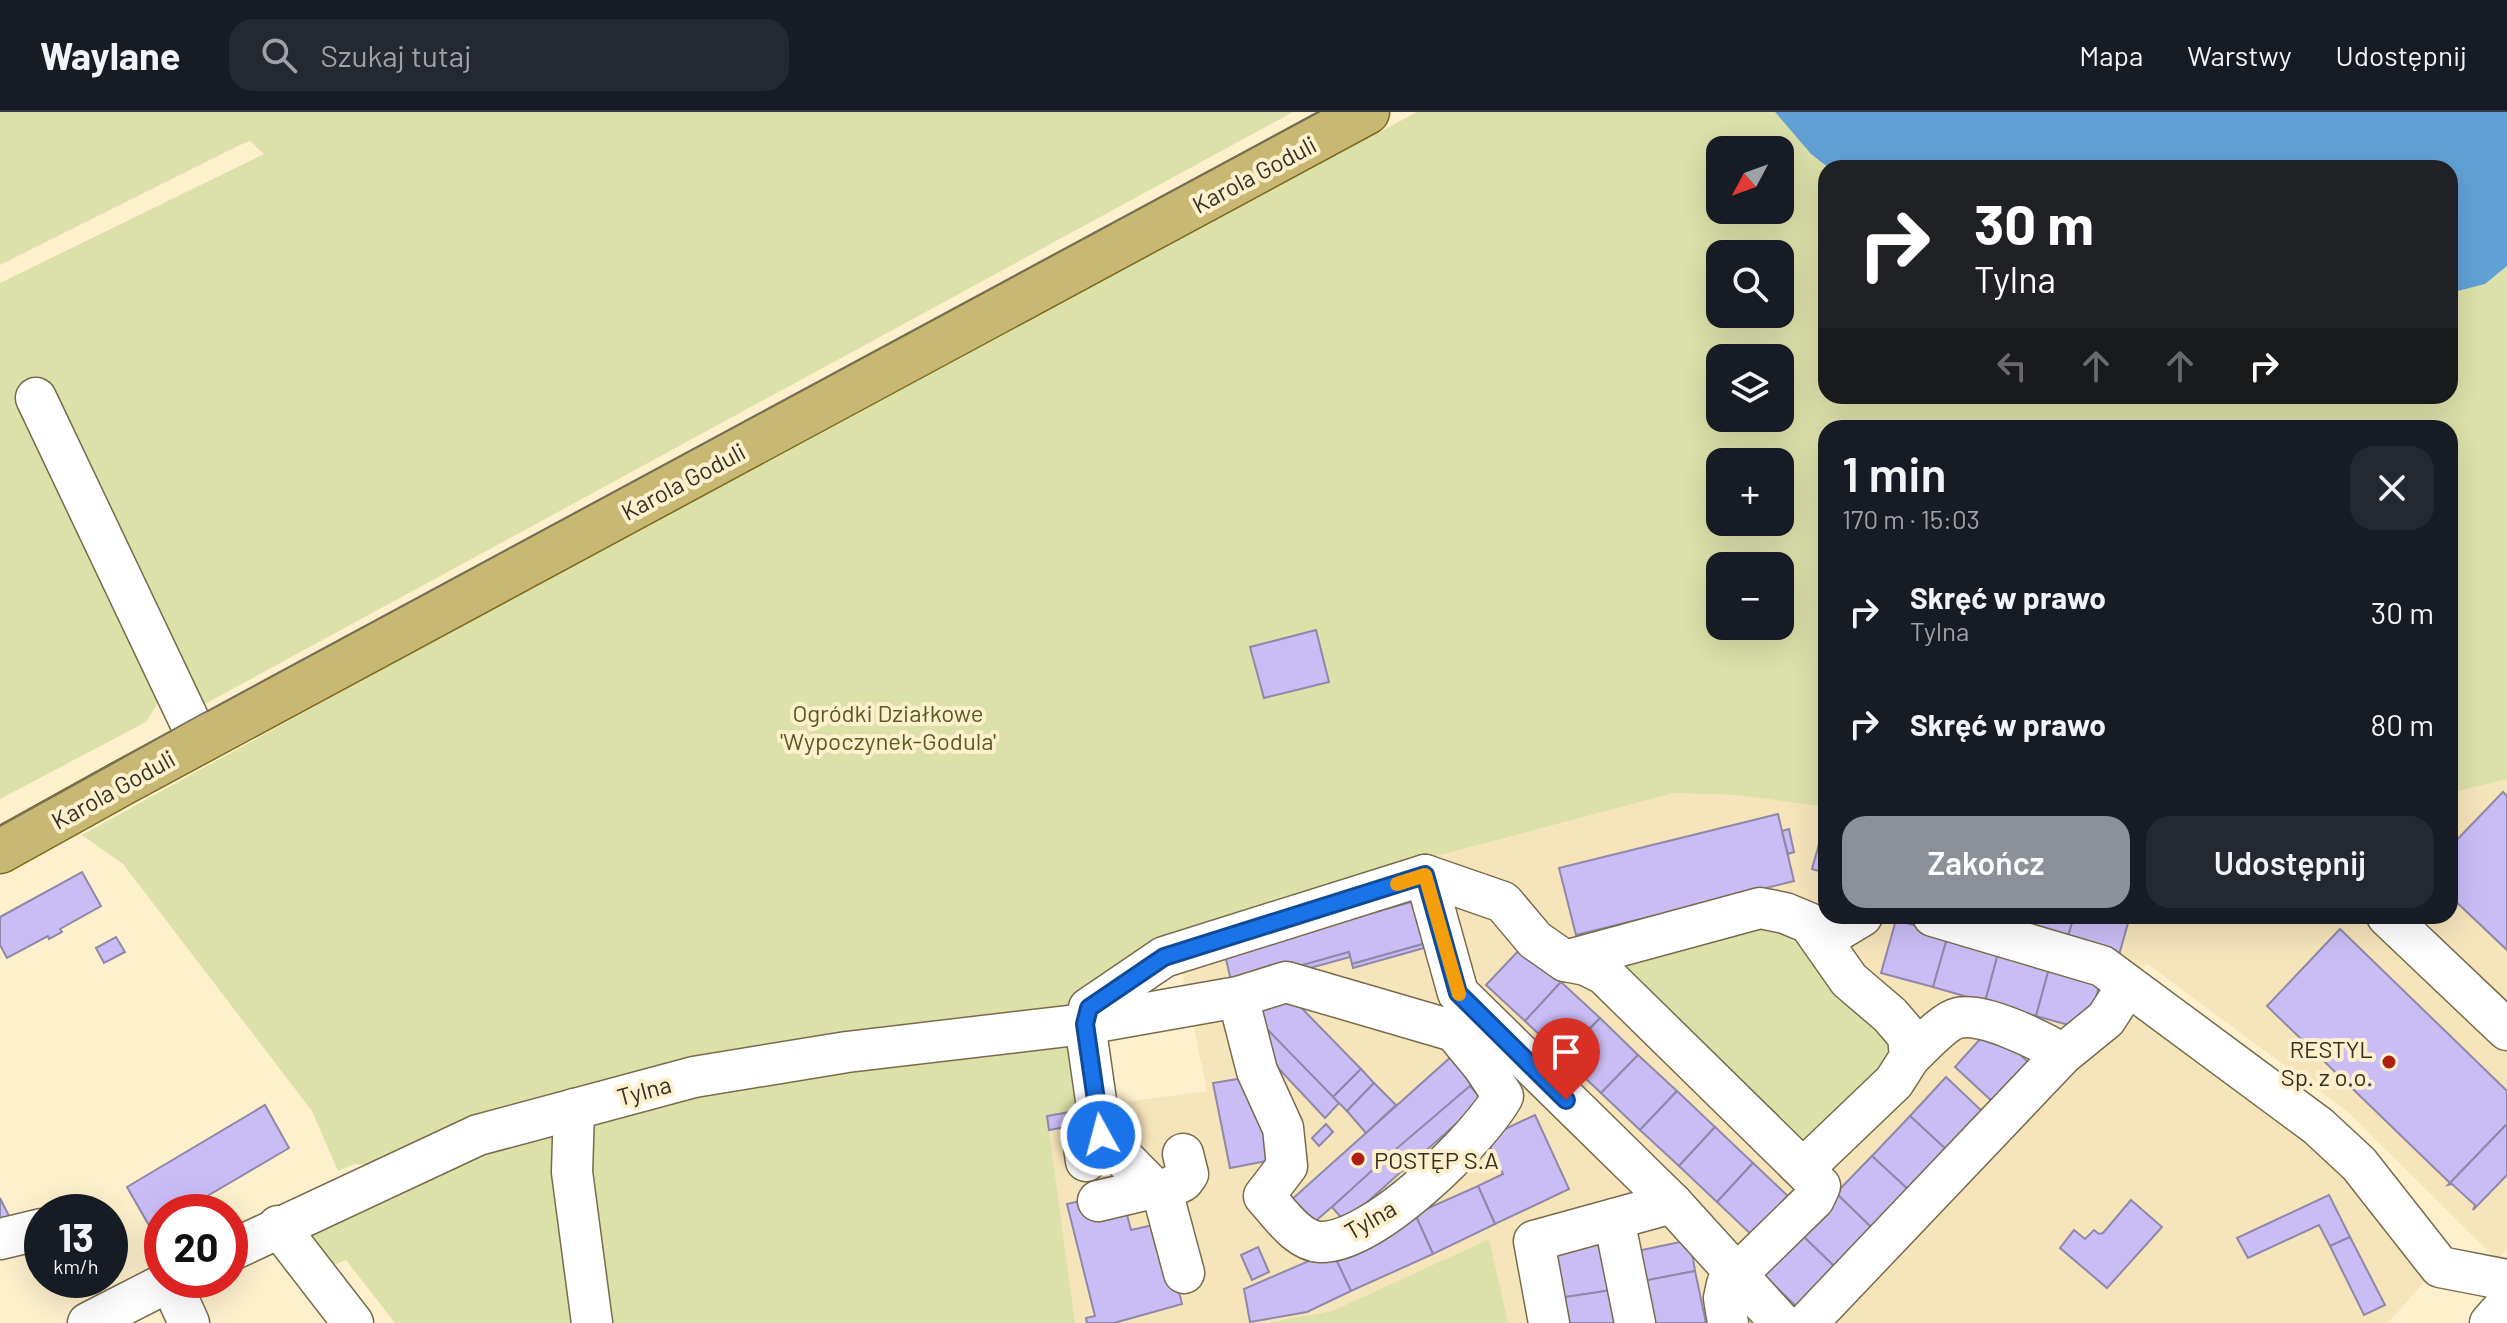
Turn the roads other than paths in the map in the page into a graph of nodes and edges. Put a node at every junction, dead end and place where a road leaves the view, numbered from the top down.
1 (1367, 112) edge
2 (36, 398) dead end
3 (199, 741) junction
4 (0, 851) edge
5 (1425, 875) junction
6 (1849, 924) edge
7 (1960, 924) edge
8 (2395, 924) edge
9 (1822, 940) junction
10 (1565, 961) junction
11 (2127, 986) junction
12 (1857, 987) junction
13 (1238, 997) junction
14 (1960, 1017) junction
15 (1085, 1024) junction
16 (2507, 1030) edge
17 (2063, 1054) junction
18 (1910, 1057) junction
19 (574, 1109) junction
20 (1183, 1154) dead end
21 (1803, 1169) junction
22 (1157, 1190) junction
23 (1098, 1201) dead end
24 (1672, 1203) junction
25 (1614, 1219) junction
26 (278, 1226) junction
27 (24, 1233) edge
28 (0, 1239) edge
29 (248, 1242) edge
30 (1184, 1273) dead end
31 (1734, 1274) junction
32 (2507, 1280) edge
33 (144, 1294) edge
34 (179, 1298) edge
35 (2507, 1304) edge
36 (88, 1323) edge
37 (189, 1323) edge
38 (353, 1323) edge
39 (592, 1323) edge
40 (1549, 1323) edge
41 (1635, 1323) edge
42 (1728, 1323) edge
43 (1781, 1323) edge
44 (1807, 1323) edge
45 (2490, 1323) edge

1 - 3 main road, Karola Goduli
2 - 3 street
3 - 4 main road, Karola Goduli
5 - 10 street
5 - 15 street
5 - 24 street
6 - 9 street
7 - 11 street
8 - 16 street
9 - 10 street
9 - 12 street
10 - 21 street
11 - 17 street
11 - 32 street
12 - 14 street
12 - 18 street
13 - 13 street, Tylna
13 - 15 street, Tylna
14 - 17 street
14 - 18 street
15 - 19 street, Tylna
15 - 22 street
17 - 44 street
18 - 21 street
19 - 26 street, Tylna
19 - 39 street
20 - 22 street
21 - 31 street
22 - 23 street
22 - 30 street
24 - 25 street
24 - 31 street
25 - 40 street
25 - 41 street
26 - 29 street, Tylna
26 - 38 street
27 - 28 street
31 - 42 street
31 - 43 street
33 - 36 street
34 - 37 street
35 - 45 street

